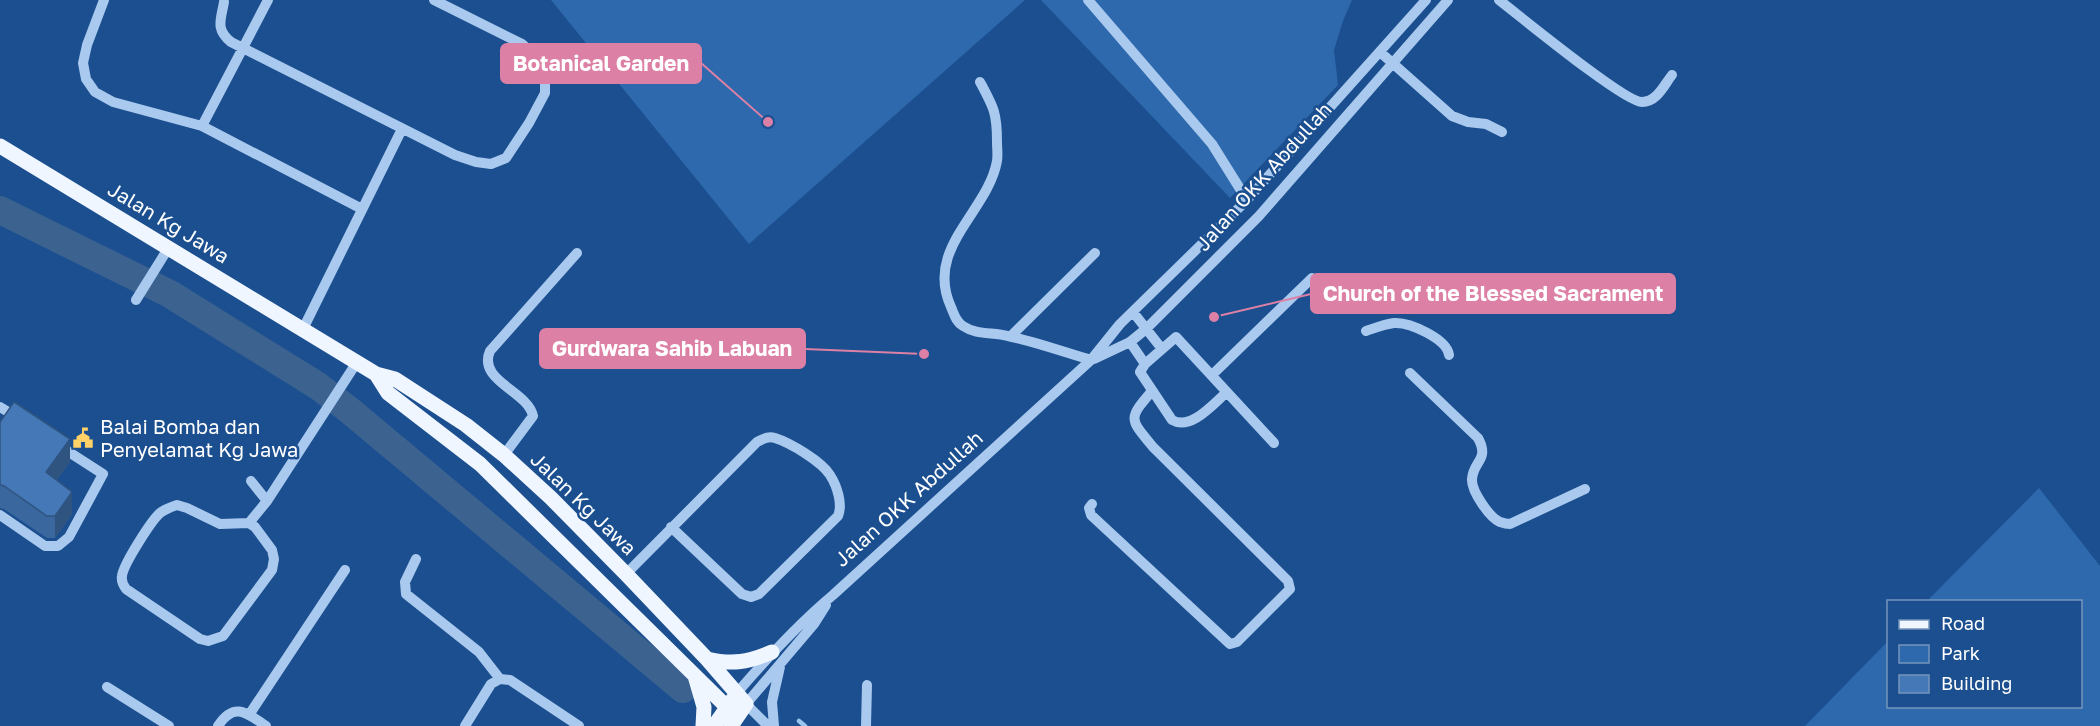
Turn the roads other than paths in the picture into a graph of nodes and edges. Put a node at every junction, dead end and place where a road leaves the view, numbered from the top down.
1 (104, 0) edge
2 (268, 0) edge
3 (434, 0) edge
4 (1088, 0) edge
5 (1426, 0) edge
6 (1448, 0) edge
7 (1499, 0) edge
8 (224, 2) dead end
9 (243, 48) junction
10 (1380, 52) junction
11 (1391, 64) junction
12 (1672, 75) dead end
13 (980, 82) dead end
14 (202, 126) junction
15 (402, 129) junction
16 (1502, 132) dead end
17 (0, 146) edge
18 (1247, 200) junction
19 (362, 209) junction
20 (169, 247) junction
21 (577, 253) dead end
22 (1095, 253) dead end
23 (1312, 278) dead end
24 (136, 300) dead end
25 (1133, 312) junction
26 (303, 329) junction
27 (1146, 329) junction
28 (1366, 331) dead end
29 (1011, 336) junction
30 (1130, 342) junction
31 (1162, 349) junction
32 (1449, 355) dead end
33 (1092, 360) junction
34 (357, 362) junction
35 (1145, 364) junction
36 (1410, 373) dead end
37 (376, 374) junction
38 (1212, 375) junction
39 (1152, 391) junction
40 (1227, 392) junction
41 (0, 407) edge
42 (30, 426) edge
43 (49, 439) edge
44 (1274, 442) dead end
45 (504, 455) junction
46 (250, 480) dead end
47 (1585, 489) dead end
48 (267, 501) junction
49 (1092, 504) dead end
50 (0, 515) edge
51 (249, 523) junction
52 (671, 527) junction
53 (416, 559) dead end
54 (345, 570) dead end
55 (626, 574) junction
56 (777, 657) junction
57 (707, 659) junction
58 (694, 676) junction
59 (500, 679) junction
60 (867, 685) dead end
61 (107, 687) dead end
62 (737, 712) edge
63 (249, 715) junction
64 (169, 726) edge
65 (218, 726) edge
66 (267, 726) edge
67 (465, 726) edge
68 (579, 726) edge
69 (704, 726) edge
70 (714, 726) edge
71 (768, 726) edge
72 (774, 726) edge
73 (866, 726) edge

1 - 14 street
2 - 9 street
3 - 15 street
4 - 18 street
5 - 10 street, Jalan OKK Abdullah
6 - 11 street, Jalan OKK Abdullah
7 - 12 street
8 - 9 street
9 - 14 street
9 - 15 street
10 - 11 street
10 - 18 street, Jalan OKK Abdullah
11 - 16 street
11 - 27 street, Jalan OKK Abdullah
13 - 29 street
14 - 19 street
15 - 19 street
17 - 20 main road, Jalan Kg Jawa
18 - 25 street, Jalan OKK Abdullah
19 - 26 street
20 - 24 street
20 - 26 main road, Jalan Kg Jawa
21 - 45 street
22 - 29 street
23 - 38 street
25 - 27 street
25 - 33 street, Jalan OKK Abdullah
26 - 34 main road, Jalan Kg Jawa
27 - 30 street, Jalan OKK Abdullah
27 - 31 street
28 - 32 street
29 - 33 street
30 - 33 street, Jalan OKK Abdullah
30 - 35 street
31 - 35 street
31 - 38 street
33 - 56 street, Jalan OKK Abdullah
34 - 37 main road, Jalan Kg Jawa
34 - 48 street
35 - 39 street
36 - 47 street
37 - 45 main road, Jalan Kg Jawa
37 - 58 main road, Jalan Kg Jawa
38 - 40 street
39 - 40 street
39 - 49 street
40 - 44 street
41 - 42 street
43 - 50 street
45 - 55 main road, Jalan Kg Jawa
46 - 48 street
48 - 51 street
51 - 51 street
52 - 52 street
52 - 55 street
53 - 59 street
54 - 63 street
55 - 57 main road, Jalan Kg Jawa
56 - 57 main road
56 - 62 street, Jalan OKK Abdullah
56 - 72 street
57 - 62 main road, Jalan Kg Jawa
58 - 62 main road, Jalan Kg Jawa
58 - 69 main road
59 - 67 street
59 - 68 street
60 - 73 street
61 - 64 street
62 - 70 main road, Jalan OKK Abdullah
62 - 71 street
63 - 65 street
63 - 66 street

